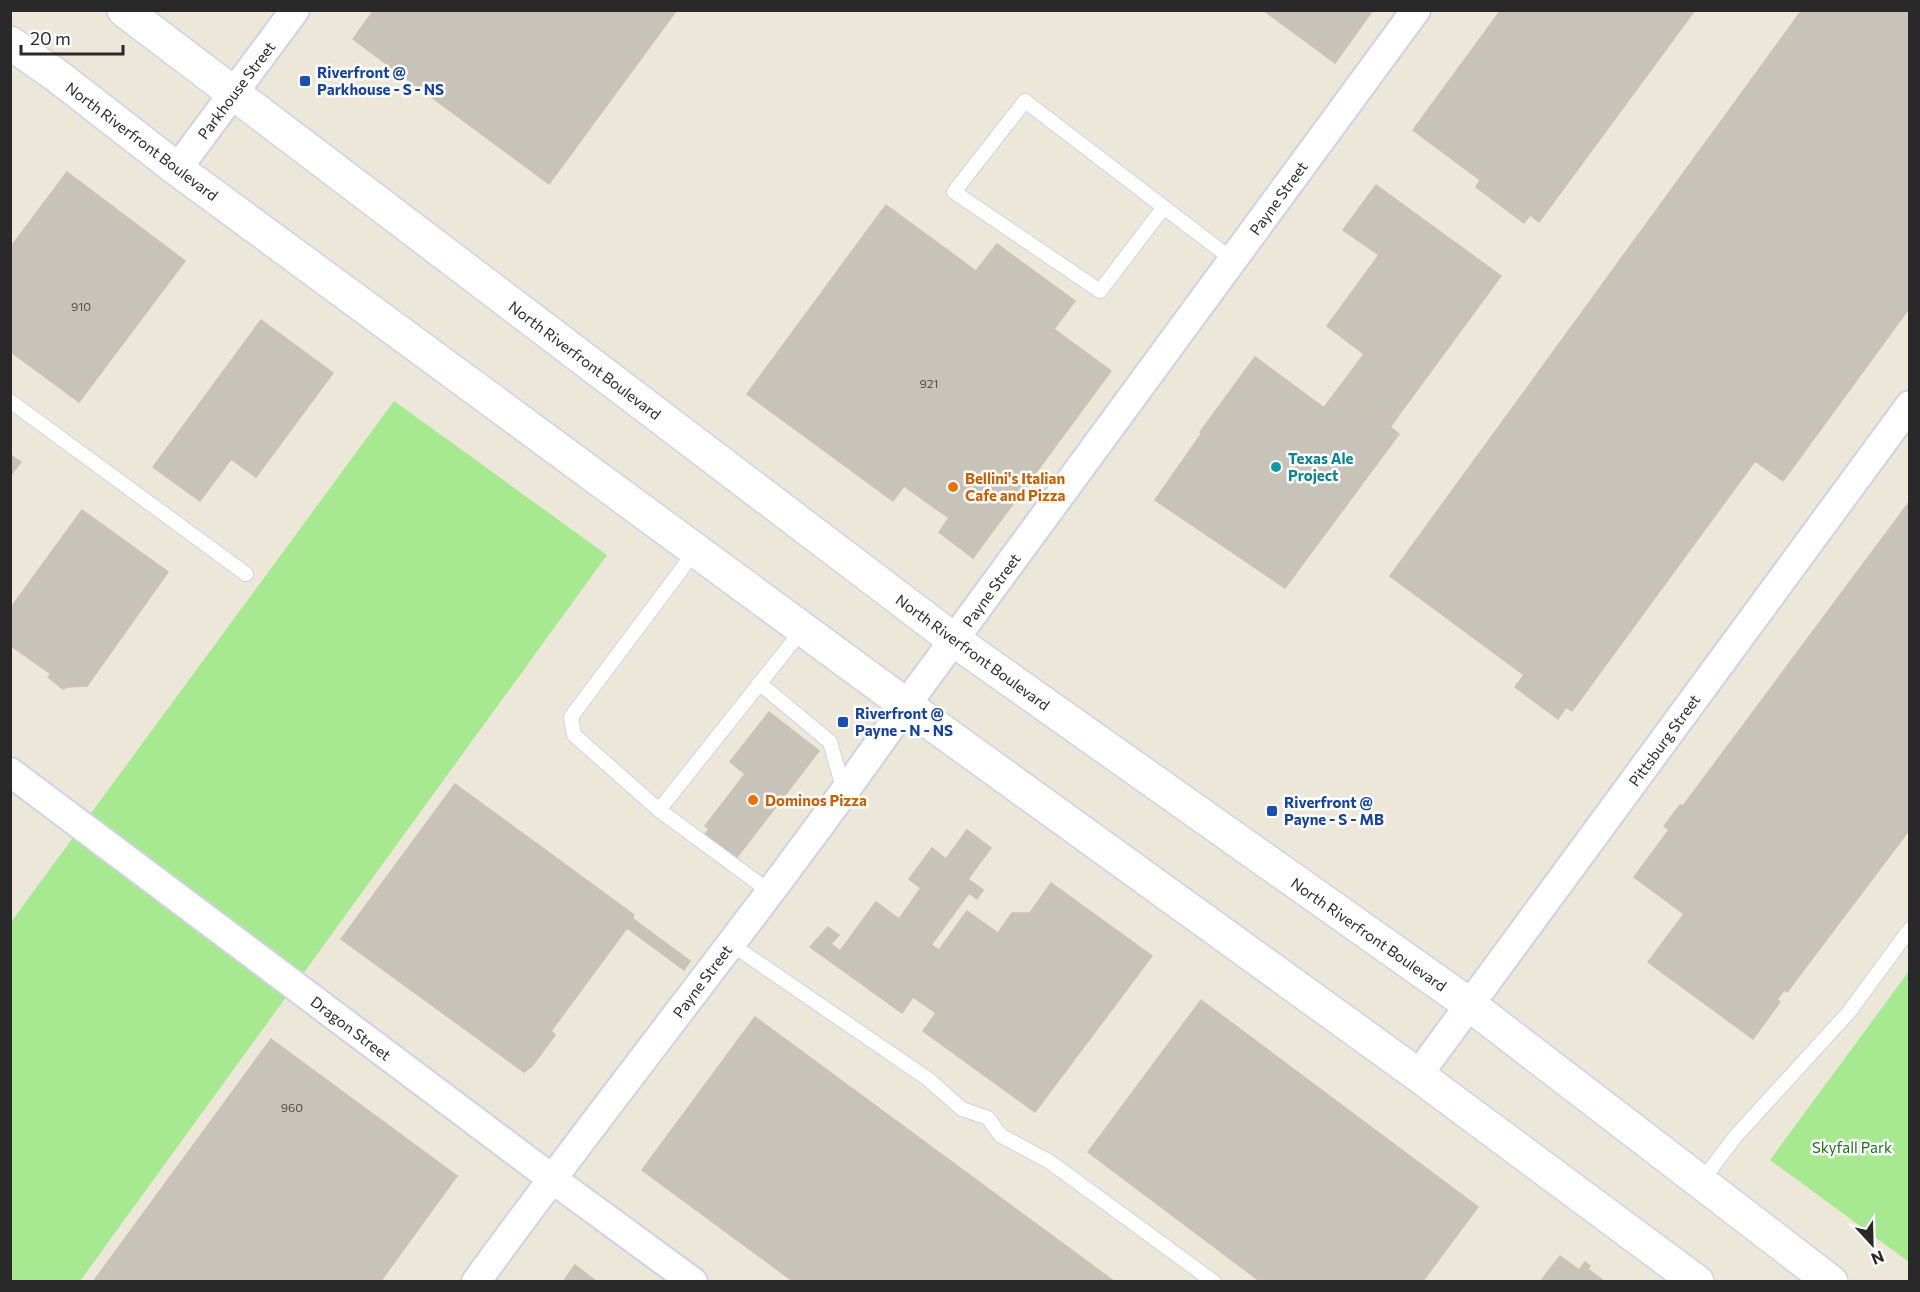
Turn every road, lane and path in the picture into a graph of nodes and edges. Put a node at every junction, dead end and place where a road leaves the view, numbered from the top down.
1 (124, 10) edge
2 (295, 10) edge
3 (1416, 10) edge
4 (10, 43) edge
5 (235, 93) junction
6 (177, 169) junction
7 (1164, 207) junction
8 (1233, 260) junction
9 (10, 401) edge
10 (1910, 405) edge
11 (696, 550) junction
12 (246, 574) dead end
13 (802, 629) junction
14 (954, 640) junction
15 (759, 683) junction
16 (906, 705) junction
17 (10, 772) edge
18 (844, 794) junction
19 (659, 810) junction
20 (769, 891) junction
21 (1910, 928) edge
22 (731, 944) junction
23 (1470, 1005) junction
24 (1418, 1075) junction
25 (551, 1178) junction
26 (1701, 1182) junction
27 (476, 1281) edge
28 (693, 1281) edge
29 (1214, 1281) edge
30 (1697, 1281) edge
31 (1831, 1281) edge

1 - 5 main road, North Riverfront Boulevard
2 - 5 street, Parkhouse Street
3 - 8 street, Payne Street
4 - 6 main road, North Riverfront Boulevard
5 - 6 street, Parkhouse Street
5 - 14 main road, North Riverfront Boulevard
6 - 11 main road, North Riverfront Boulevard
7 - 7 lane
7 - 8 lane
8 - 14 street, Payne Street
9 - 12 lane
10 - 23 street, Pittsburg Street
11 - 13 main road, North Riverfront Boulevard
11 - 19 lane
13 - 15 lane
13 - 16 main road, North Riverfront Boulevard
14 - 16 street, Payne Street
14 - 23 main road, North Riverfront Boulevard
15 - 18 lane
15 - 19 lane
16 - 18 street, Payne Street
16 - 24 main road, North Riverfront Boulevard
17 - 25 street, Dragon Street
18 - 20 street, Payne Street
19 - 20 lane
20 - 22 street, Payne Street
21 - 26 lane
22 - 25 street, Payne Street
22 - 29 lane
23 - 24 street, Pittsburg Street
23 - 26 main road, North Riverfront Boulevard
24 - 30 main road, North Riverfront Boulevard
25 - 27 street, Payne Street
25 - 28 street, Dragon Street
26 - 31 main road, North Riverfront Boulevard

